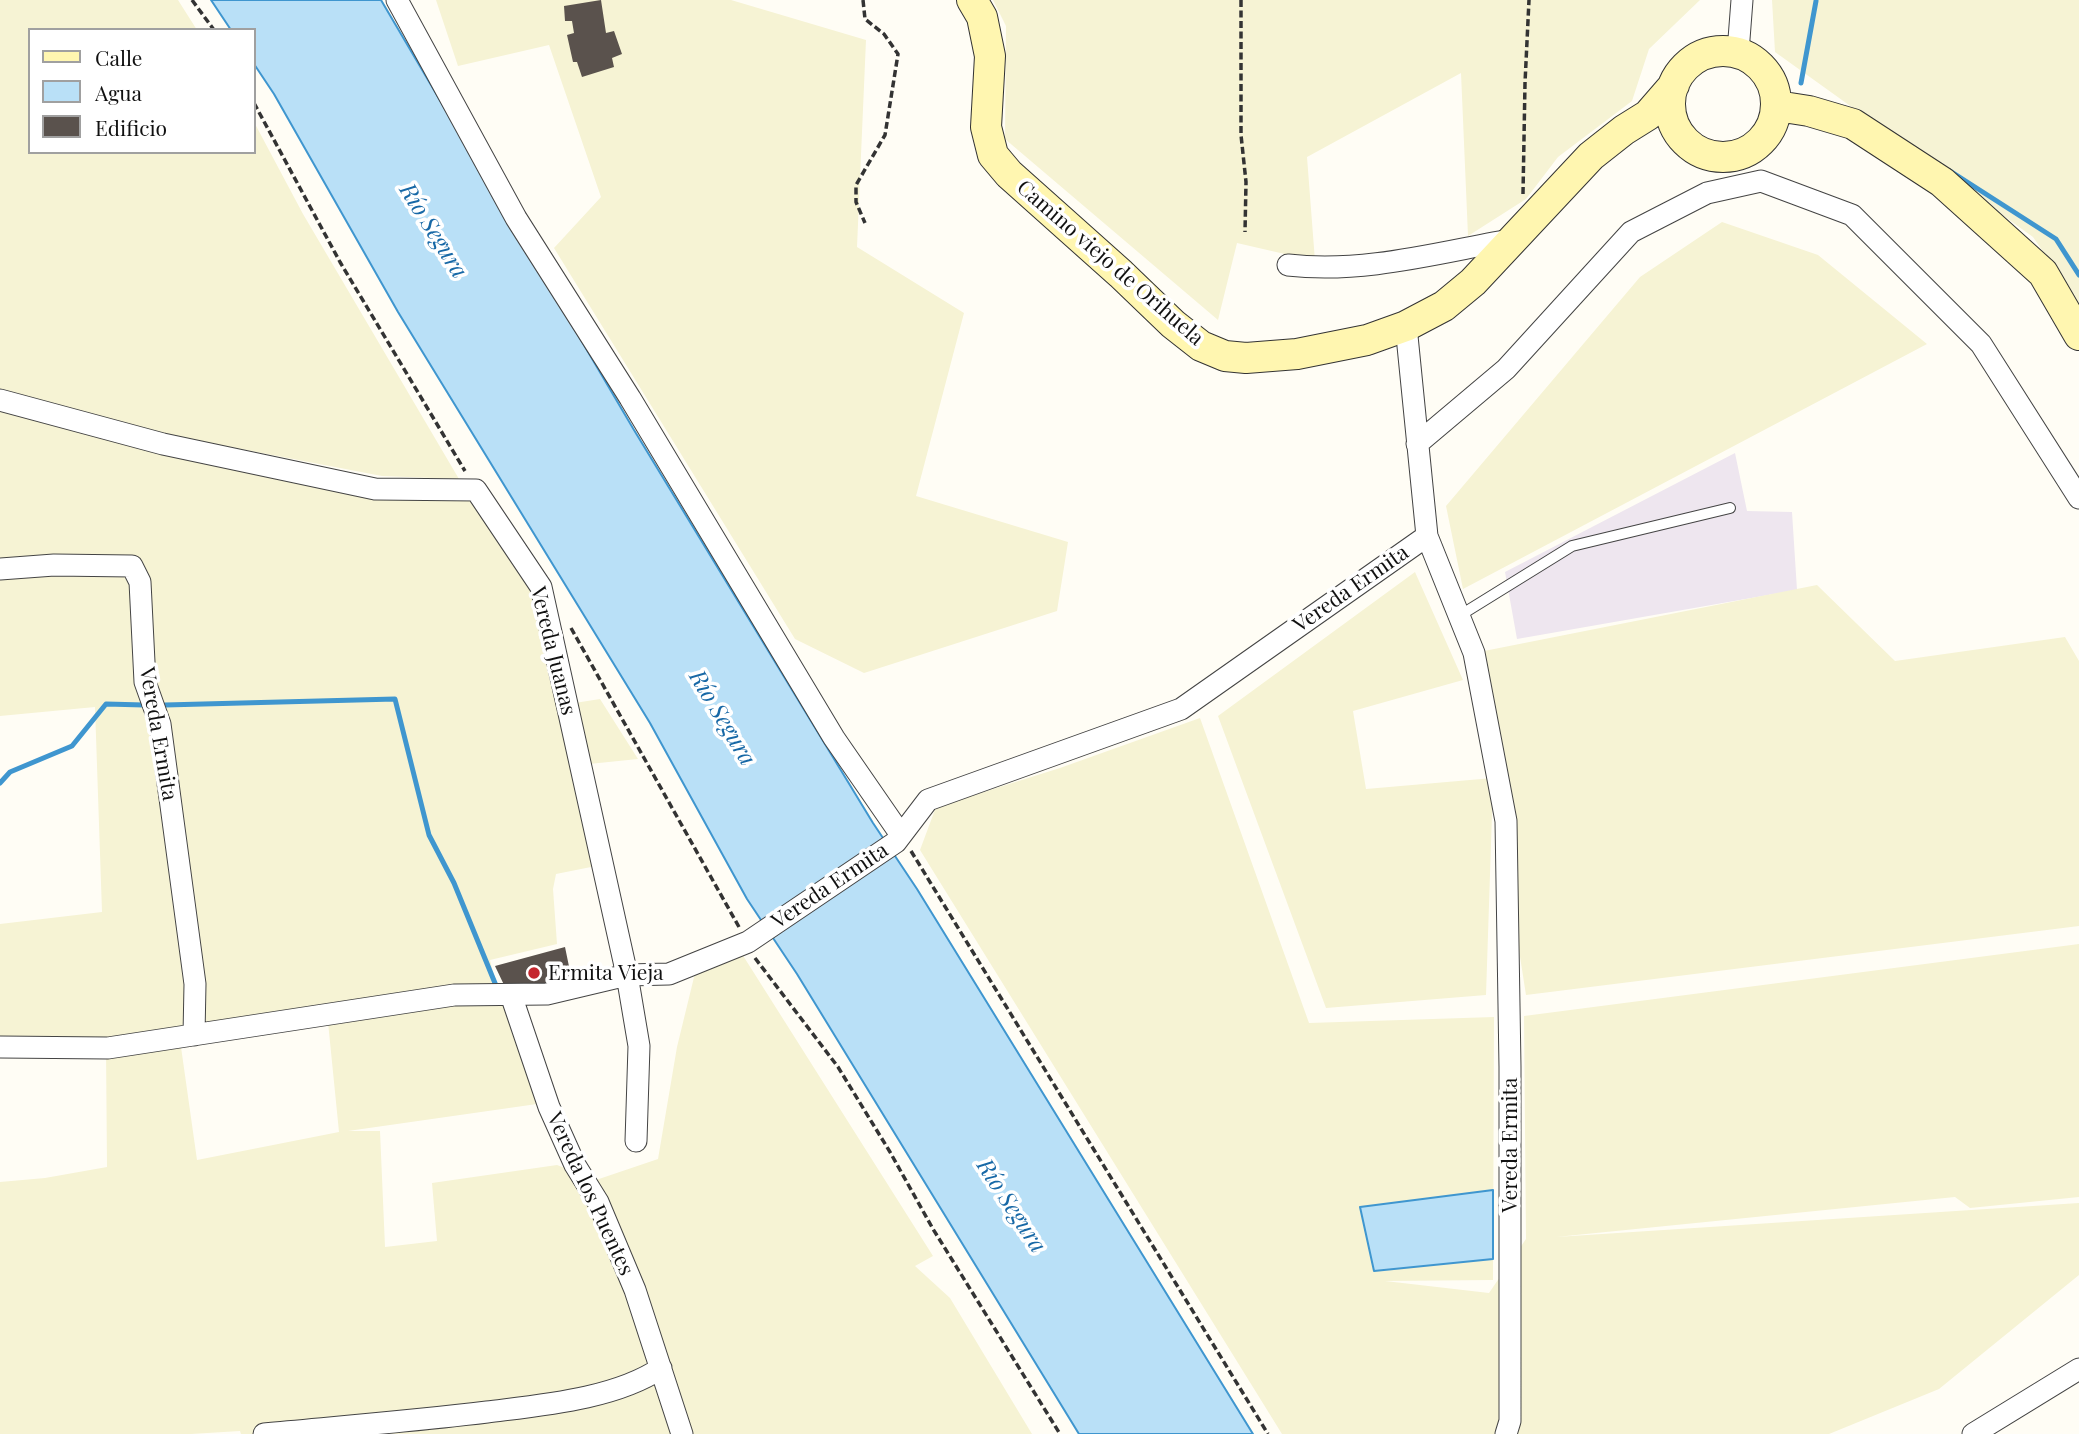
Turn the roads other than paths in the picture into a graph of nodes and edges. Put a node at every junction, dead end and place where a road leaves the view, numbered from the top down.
1 (397, 0) edge
2 (972, 0) edge
3 (1742, 0) edge
4 (1738, 52) junction
5 (1674, 85) junction
6 (1777, 106) junction
7 (1612, 141) junction
8 (1709, 155) junction
9 (1515, 239) junction
10 (1288, 265) dead end
11 (1406, 326) junction
12 (2079, 335) edge
13 (0, 400) edge
14 (1417, 444) junction
15 (2079, 498) edge
16 (1730, 508) dead end
17 (1427, 536) junction
18 (0, 569) edge
19 (1459, 616) junction
20 (899, 838) junction
21 (627, 975) junction
22 (511, 995) junction
23 (194, 1035) junction
24 (0, 1047) edge
25 (636, 1142) dead end
26 (661, 1368) junction
27 (2079, 1369) edge
28 (264, 1434) edge
29 (682, 1434) edge
30 (1506, 1434) edge
31 (1973, 1434) edge

1 - 20 street
2 - 11 main road, Camino viejo de Orihuela
3 - 4 street
4 - 5 main road
4 - 6 main road
5 - 7 main road, Camino viejo de Orihuela
5 - 8 main road
6 - 8 main road
6 - 12 main road
7 - 8 main road, Camino viejo de Orihuela
7 - 9 main road, Camino viejo de Orihuela
9 - 10 street
9 - 11 main road, Camino viejo de Orihuela
11 - 14 street
13 - 21 street, Vereda Juanas
14 - 15 street
14 - 17 street
16 - 19 lane
17 - 19 street, Vereda Ermita
17 - 20 street, Vereda Ermita
18 - 23 street, Vereda Ermita
19 - 30 street, Vereda Ermita
20 - 21 street, Vereda Ermita
21 - 22 street, Vereda Ermita
21 - 25 street
22 - 23 street, Vereda Ermita
22 - 26 street, Vereda los Puentes
23 - 24 street, Vereda Ermita
26 - 28 street
26 - 29 street, Vereda los Puentes
27 - 31 street

